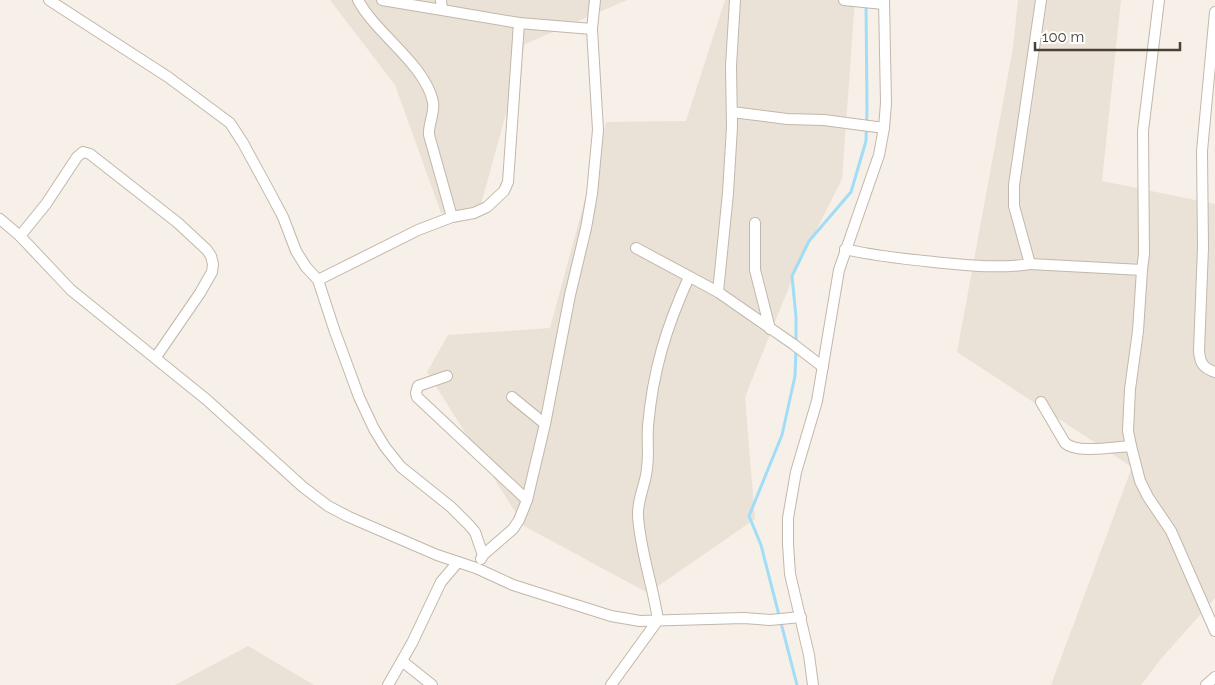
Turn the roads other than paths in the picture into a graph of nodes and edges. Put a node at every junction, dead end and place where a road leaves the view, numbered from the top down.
1 (49, 0) edge
2 (358, 0) edge
3 (382, 0) edge
4 (595, 0) edge
5 (735, 0) edge
6 (844, 0) edge
7 (1041, 0) edge
8 (1159, 0) edge
9 (884, 2) edge
10 (441, 5) edge
11 (1215, 12) edge
12 (519, 23) junction
13 (592, 29) junction
14 (732, 112) junction
15 (884, 128) junction
16 (452, 217) junction
17 (0, 219) edge
18 (755, 223) dead end
19 (20, 236) junction
20 (636, 248) dead end
21 (845, 249) junction
22 (1030, 264) junction
23 (1142, 270) junction
24 (689, 277) junction
25 (318, 280) junction
26 (718, 292) junction
27 (770, 329) junction
28 (156, 357) junction
29 (823, 367) junction
30 (1215, 372) edge
31 (447, 376) dead end
32 (512, 397) dead end
33 (1041, 402) dead end
34 (545, 424) junction
35 (1131, 446) junction
36 (527, 500) junction
37 (483, 555) junction
38 (458, 562) junction
39 (476, 568) junction
40 (1212, 614) edge
41 (801, 617) junction
42 (658, 620) junction
43 (1215, 631) edge
44 (402, 661) junction
45 (1215, 677) edge
46 (388, 685) edge
47 (432, 685) edge
48 (611, 685) edge
49 (813, 685) edge
50 (1206, 685) edge

1 - 25 street
2 - 16 street
3 - 10 street
4 - 13 street
5 - 14 street
6 - 9 street
7 - 22 street
8 - 23 street
9 - 15 street
10 - 12 street
11 - 30 street
12 - 13 street
12 - 16 street
13 - 34 street
14 - 15 street
14 - 26 street
15 - 21 street
16 - 25 street
17 - 19 street
18 - 27 street
19 - 28 street
19 - 28 street
20 - 24 street
21 - 22 street
21 - 29 street
22 - 23 street
23 - 35 street
24 - 26 street
24 - 42 street
25 - 37 street
26 - 27 street
27 - 29 street
28 - 38 street
29 - 41 street
31 - 36 street
32 - 34 street
33 - 35 street
34 - 36 street
35 - 40 street
36 - 37 street
37 - 39 street
38 - 39 street
38 - 44 street
39 - 42 street
40 - 43 street
41 - 42 street
41 - 49 street
42 - 48 street
44 - 46 street
44 - 47 street
45 - 50 street

